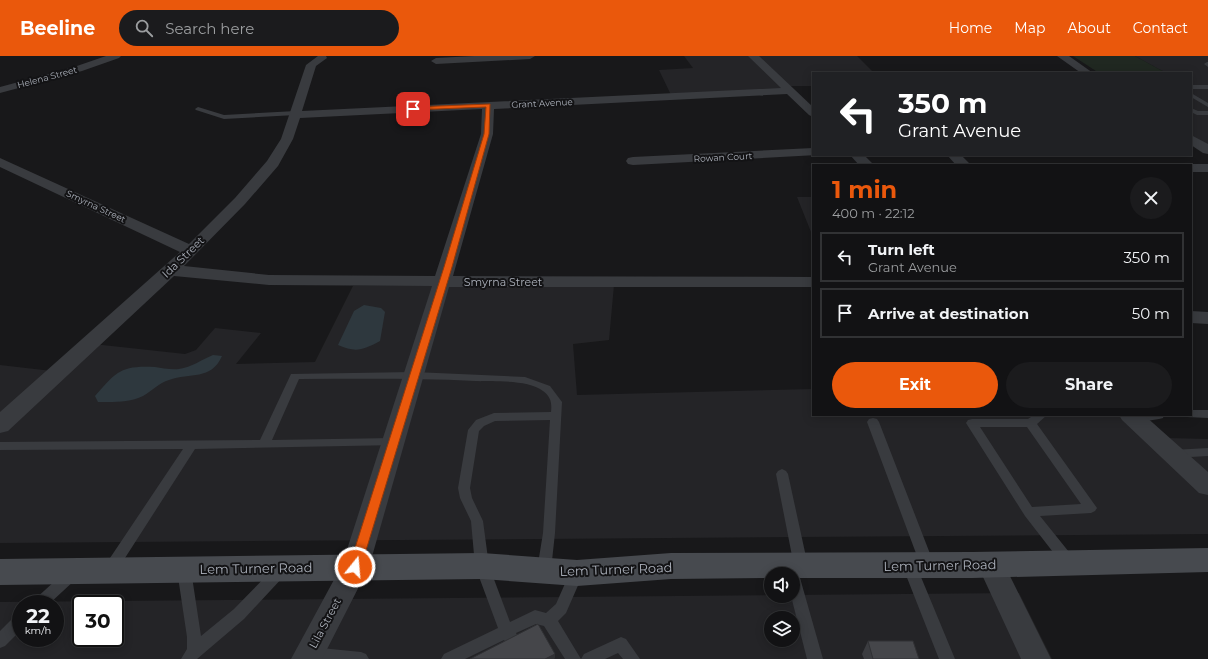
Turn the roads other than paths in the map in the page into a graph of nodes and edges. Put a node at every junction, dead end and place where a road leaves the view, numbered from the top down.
1 (116, 56) edge
2 (530, 56) edge
3 (753, 56) edge
4 (1062, 56) edge
5 (322, 58) dead end
6 (436, 60) dead end
7 (1086, 72) edge
8 (1192, 87) edge
9 (1208, 87) edge
10 (0, 90) edge
11 (790, 91) junction
12 (1192, 96) edge
13 (488, 105) junction
14 (1208, 105) edge
15 (198, 109) dead end
16 (1192, 110) edge
17 (812, 112) edge
18 (1208, 113) edge
19 (295, 114) junction
20 (1192, 140) edge
21 (1208, 150) edge
22 (812, 152) edge
23 (858, 156) edge
24 (955, 156) edge
25 (633, 161) dead end
26 (1, 163) edge
27 (866, 164) edge
28 (963, 164) edge
29 (1192, 168) edge
30 (1208, 168) edge
31 (191, 251) junction
32 (170, 270) junction
33 (443, 282) junction
34 (812, 282) edge
35 (1192, 318) edge
36 (1208, 318) edge
37 (414, 375) junction
38 (1192, 414) edge
39 (1208, 414) edge
40 (556, 416) junction
41 (1040, 416) edge
42 (1146, 416) edge
43 (1132, 417) edge
44 (873, 422) dead end
45 (1030, 423) junction
46 (0, 425) edge
47 (394, 442) junction
48 (192, 444) junction
49 (264, 444) junction
50 (0, 446) edge
51 (1208, 452) edge
52 (1173, 454) junction
53 (782, 474) dead end
54 (1208, 486) edge
55 (1029, 512) junction
56 (1208, 560) edge
57 (1069, 562) junction
58 (990, 564) junction
59 (918, 565) junction
60 (482, 566) junction
61 (355, 567) junction
62 (794, 567) edge
63 (283, 568) junction
64 (184, 569) junction
65 (764, 570) edge
66 (76, 571) junction
67 (109, 571) junction
68 (544, 571) junction
69 (800, 571) edge
70 (0, 572) edge
71 (577, 573) junction
72 (49, 595) edge
73 (800, 596) edge
74 (550, 620) junction
75 (12, 629) edge
76 (510, 636) junction
77 (0, 641) edge
78 (474, 654) edge
79 (192, 655) edge
80 (308, 656) edge
81 (361, 659) edge
82 (449, 659) edge
83 (573, 659) edge
84 (589, 659) edge
85 (632, 659) edge
86 (815, 659) edge
87 (946, 659) edge
88 (1036, 659) edge

1 - 10 street, Helena Street
2 - 6 street
3 - 11 street
4 - 7 street
5 - 19 street, Ida Street
8 - 9 lane
11 - 13 street, Grant Avenue
11 - 17 street
12 - 14 lane
13 - 19 street, Grant Avenue
13 - 33 street, Lila Street
15 - 19 lane
16 - 18 lane
19 - 31 street, Ida Street
20 - 21 street
22 - 25 street, Rowan Court
23 - 27 street
24 - 28 street
26 - 31 street, Smyrna Street
29 - 30 street
31 - 32 street, Ida Street
32 - 33 street, Smyrna Street
32 - 46 street, Ida Street
33 - 34 street, Smyrna Street
33 - 37 street, Lila Street
35 - 36 street
37 - 40 lane
37 - 47 street, Lila Street
37 - 49 lane
38 - 39 lane
40 - 60 lane
40 - 68 lane
41 - 45 lane
42 - 43 lane
43 - 52 street
44 - 59 lane
45 - 55 lane
45 - 55 lane
47 - 49 lane
47 - 61 street, Lila Street
48 - 49 lane
48 - 50 lane
48 - 67 lane
51 - 52 lane
52 - 54 street
53 - 62 lane
55 - 57 lane
56 - 57 main road, Lem Turner Road
57 - 58 main road, Lem Turner Road
58 - 59 main road, Lem Turner Road
58 - 88 street
59 - 69 main road, Lem Turner Road
59 - 87 lane
60 - 61 main road, Lem Turner Road
60 - 68 main road, Lem Turner Road
60 - 76 lane
61 - 63 main road, Lem Turner Road
61 - 80 street, Lila Street
63 - 64 main road, Lem Turner Road
63 - 79 lane
64 - 67 main road, Lem Turner Road
64 - 79 lane
65 - 71 main road, Lem Turner Road
66 - 67 main road, Lem Turner Road
66 - 70 main road, Lem Turner Road
66 - 72 lane
68 - 71 main road, Lem Turner Road
71 - 74 lane
73 - 86 lane
74 - 76 lane
74 - 83 lane
75 - 77 lane
76 - 78 lane
78 - 82 lane
80 - 81 lane
84 - 85 lane

